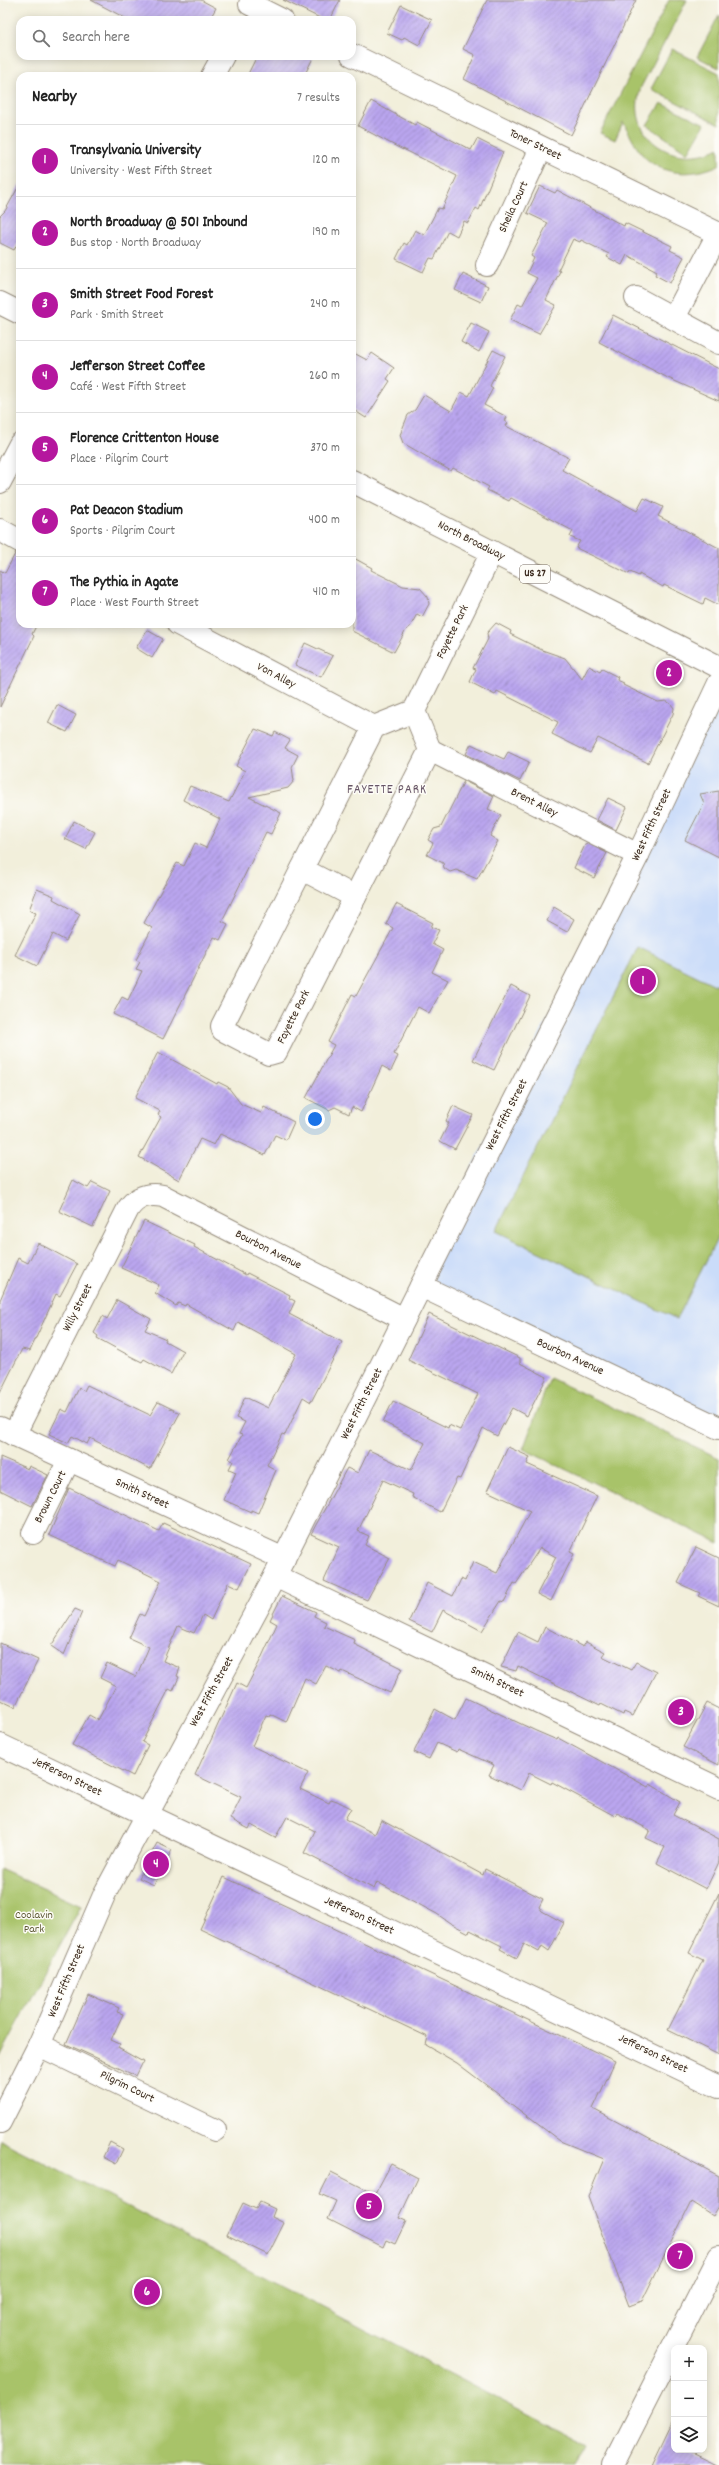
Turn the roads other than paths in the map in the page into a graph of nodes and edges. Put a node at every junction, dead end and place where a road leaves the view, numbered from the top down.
1 (248, 8) edge
2 (271, 16) edge
3 (356, 57) edge
4 (221, 60) edge
5 (214, 72) edge
6 (541, 148) junction
7 (719, 234) edge
8 (486, 265) dead end
9 (636, 298) dead end
10 (0, 303) edge
11 (16, 311) edge
12 (674, 318) junction
13 (719, 343) edge
14 (16, 452) edge
15 (0, 482) edge
16 (356, 483) edge
17 (0, 530) edge
18 (16, 539) edge
19 (492, 552) junction
20 (186, 628) edge
21 (719, 667) edge
22 (719, 683) edge
23 (414, 711) junction
24 (374, 727) junction
25 (430, 750) junction
26 (638, 855) junction
27 (302, 869) junction
28 (355, 897) junction
29 (153, 1194) joint
30 (421, 1286) junction
31 (404, 1319) junction
32 (719, 1428) edge
33 (7, 1431) edge
34 (69, 1460) junction
35 (32, 1533) dead end
36 (279, 1567) junction
37 (0, 1745) edge
38 (719, 1788) edge
39 (145, 1815) junction
40 (39, 2045) junction
41 (719, 2086) edge
42 (0, 2122) edge
43 (214, 2130) dead end
44 (719, 2257) edge
45 (613, 2465) edge

1 - 2 street
3 - 6 street, Toner Street
4 - 5 street
6 - 7 street, Toner Street
6 - 8 street, Sheila Court
7 - 12 street
9 - 12 street
10 - 11 street
12 - 13 street
14 - 15 street
16 - 19 street, North Broadway / US 27
17 - 18 street
19 - 21 street, North Broadway / US 27
19 - 23 street, Fayette Park
20 - 24 street, Von Alley
22 - 26 street, West Fifth Street
23 - 24 street
23 - 25 street
24 - 27 street, Fayette Park
25 - 26 street, Brent Alley
25 - 28 street, Fayette Park
26 - 30 street, West Fifth Street
27 - 28 street
27 - 28 street, Fayette Park
29 - 31 street, Bourbon Avenue
29 - 33 street, Willy Street
30 - 31 street, West Fifth Street
30 - 32 street, Bourbon Avenue
31 - 36 street, West Fifth Street
33 - 34 street, Smith Street
34 - 35 street, Brown Court
34 - 36 street, Smith Street
36 - 38 street, Smith Street
36 - 39 street, West Fifth Street
37 - 39 street, Jefferson Street
39 - 40 street, West Fifth Street
39 - 41 street, Jefferson Street
40 - 42 street, West Fifth Street
40 - 43 street, Pilgrim Court
44 - 45 street

